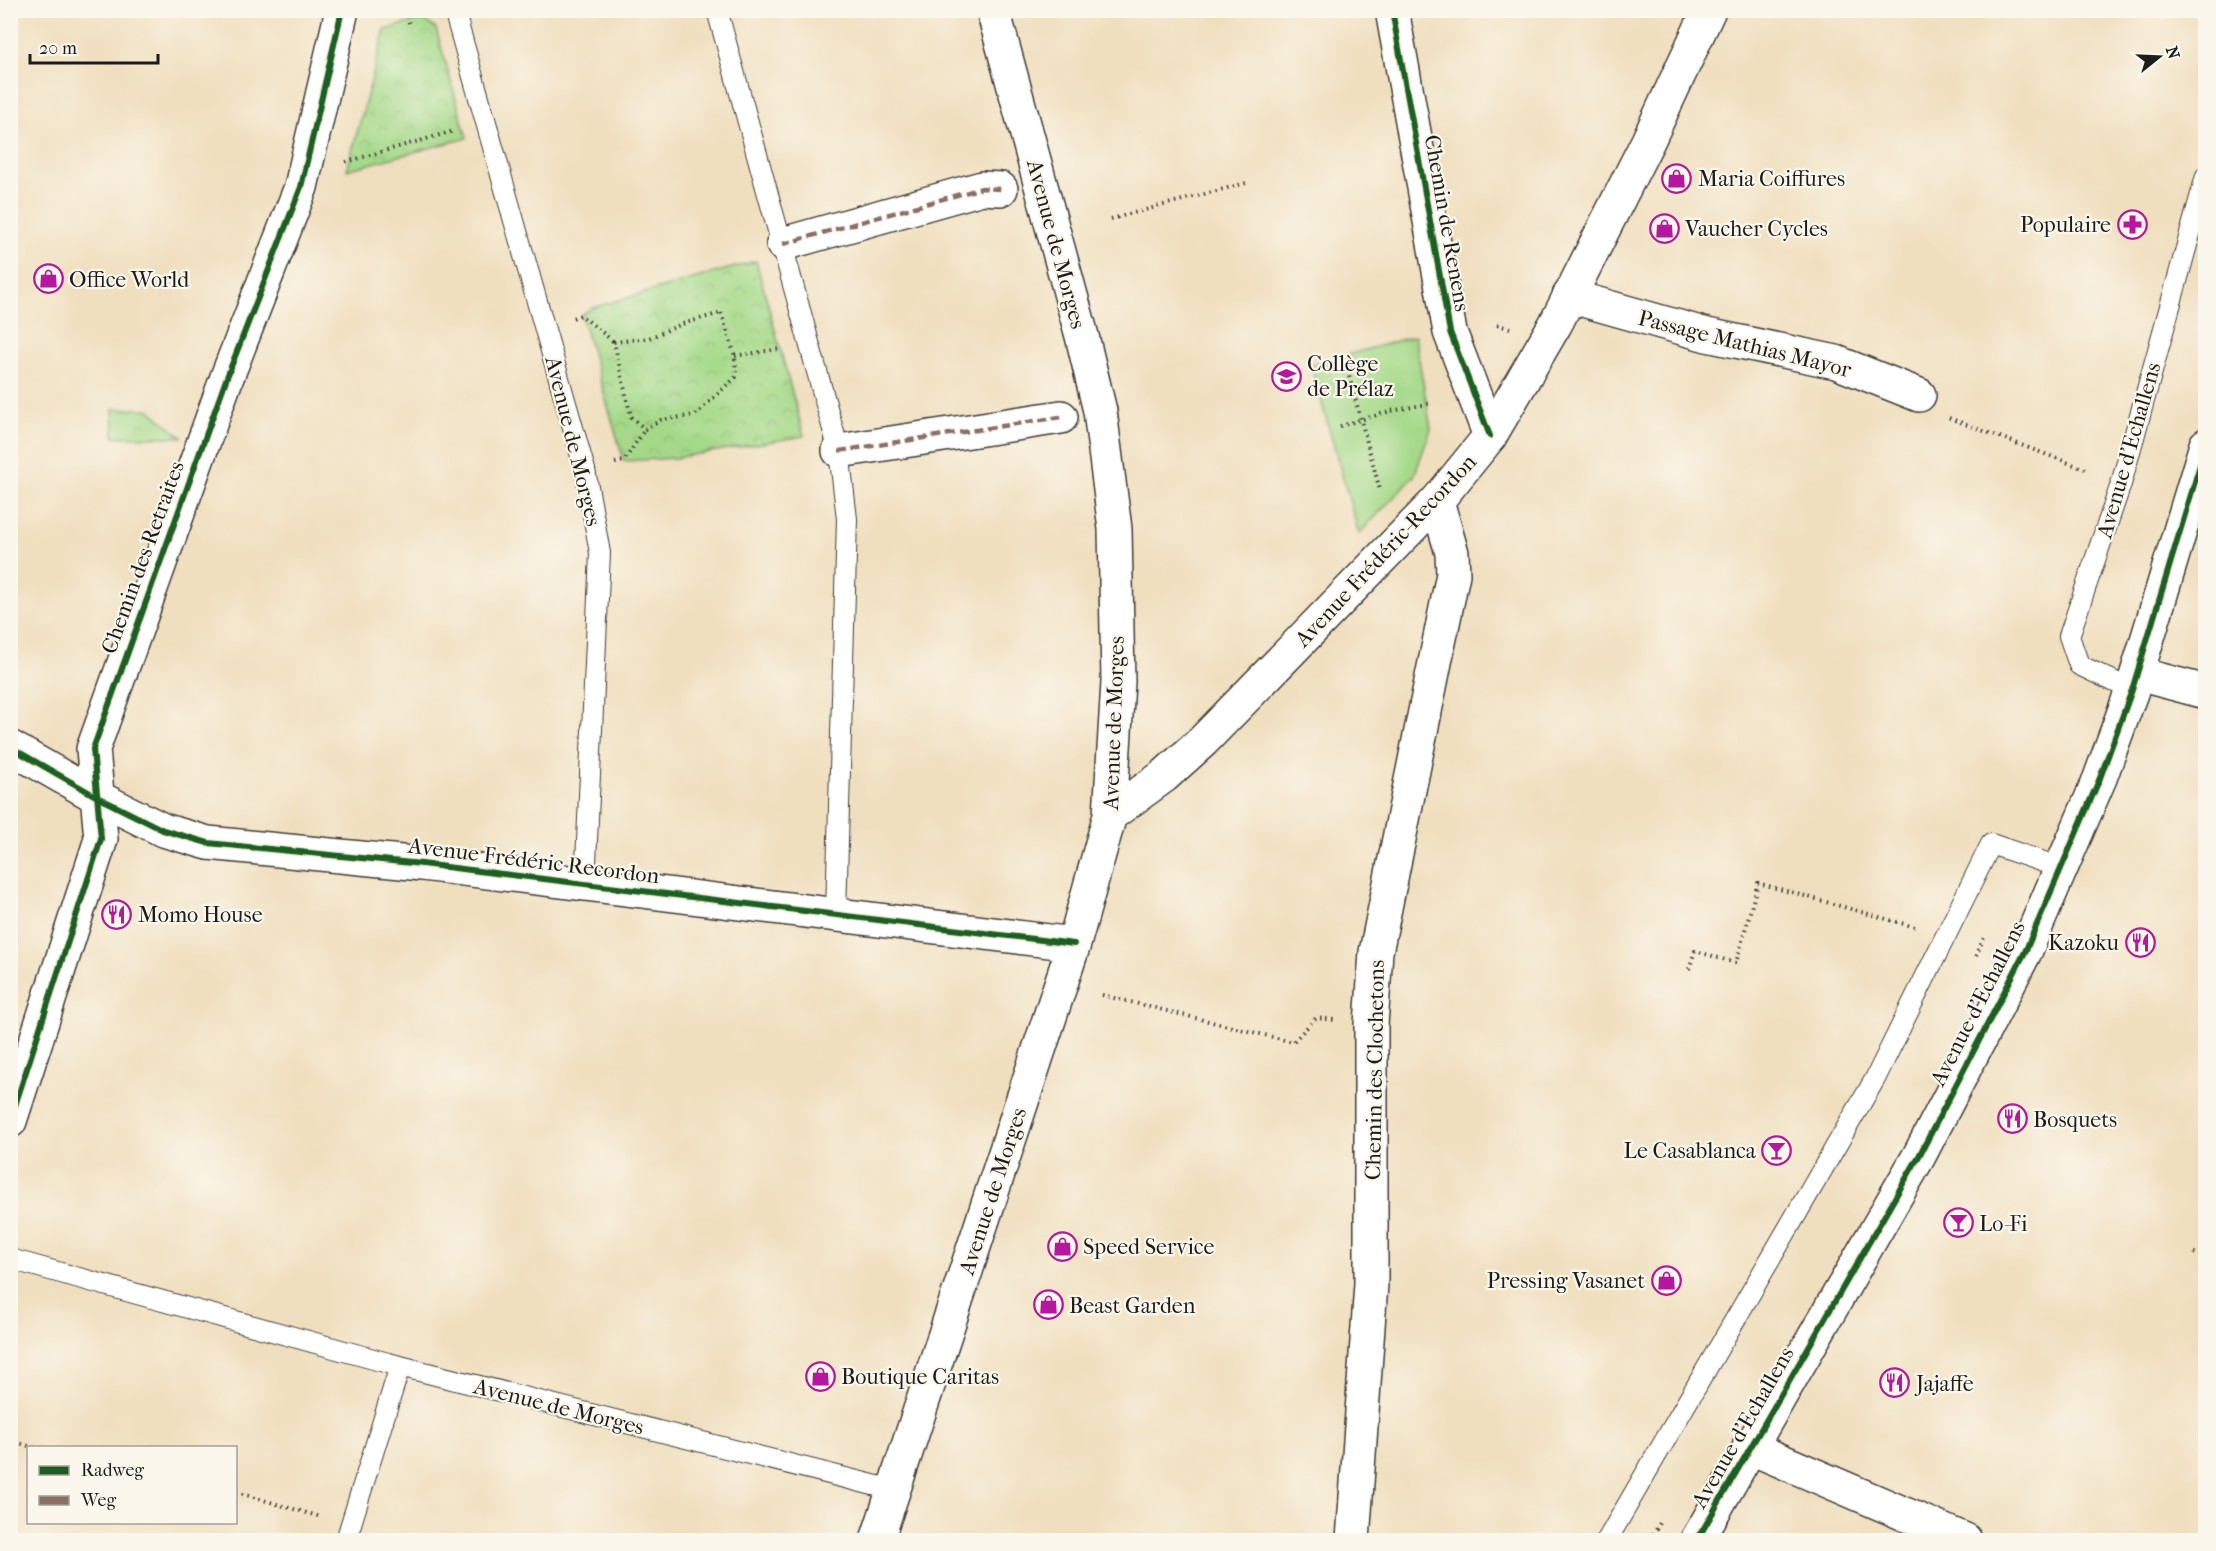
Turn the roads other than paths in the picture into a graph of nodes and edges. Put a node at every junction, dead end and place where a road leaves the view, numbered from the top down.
1 (342, 10) edge
2 (454, 10) edge
3 (717, 10) edge
4 (993, 10) edge
5 (1392, 10) edge
6 (1709, 10) edge
7 (2205, 176) edge
8 (1001, 189) dead end
9 (783, 244) junction
10 (1569, 296) junction
11 (1919, 395) dead end
12 (1061, 417) dead end
13 (1490, 436) junction
14 (2205, 445) edge
15 (839, 451) junction
16 (1437, 501) junction
17 (2135, 682) junction
18 (2205, 692) edge
19 (10, 747) edge
20 (99, 798) junction
21 (1110, 815) junction
22 (2061, 868) junction
23 (585, 885) junction
24 (836, 914) junction
25 (1074, 944) junction
26 (10, 1121) edge
27 (10, 1259) edge
28 (400, 1366) junction
29 (1749, 1448) junction
30 (893, 1490) junction
31 (346, 1540) edge
32 (876, 1540) edge
33 (1353, 1540) edge
34 (1606, 1540) edge
35 (1697, 1540) edge
36 (1965, 1540) edge

1 - 20 street, Chemin des Retraites
2 - 23 lane, Avenue de Morges
3 - 9 lane
4 - 21 street, Avenue de Morges
5 - 13 street, Chemin de Renens
6 - 10 street, Avenue Frédéric-Recordon
7 - 17 lane, Avenue d'Echallens
8 - 9 street, Avenue de Morges
9 - 15 lane
10 - 11 street, Passage Mathias Mayor
10 - 13 street, Avenue Frédéric-Recordon
12 - 15 street
13 - 16 street, Avenue Frédéric-Recordon
14 - 17 street, Avenue d'Echallens
15 - 24 lane
16 - 21 street, Avenue Frédéric-Recordon
16 - 33 street, Chemin des Clochetons
17 - 18 street
17 - 22 street, Avenue d'Echallens
19 - 20 street, Avenue Frédéric Recordon
20 - 23 street, Avenue Frédéric Recordon
20 - 26 street, Chemin des Retraites
21 - 25 street, Avenue de Morges
22 - 29 street, Avenue d'Echallens
22 - 34 lane
23 - 24 street, Avenue Frédéric Recordon
24 - 25 street, Avenue Frédéric Recordon
25 - 30 street, Avenue de Morges
27 - 28 lane, Avenue de Morges
28 - 30 lane, Avenue de Morges
28 - 31 lane
29 - 35 street, Avenue d'Echallens
29 - 36 street
30 - 32 street, Avenue de Morges

